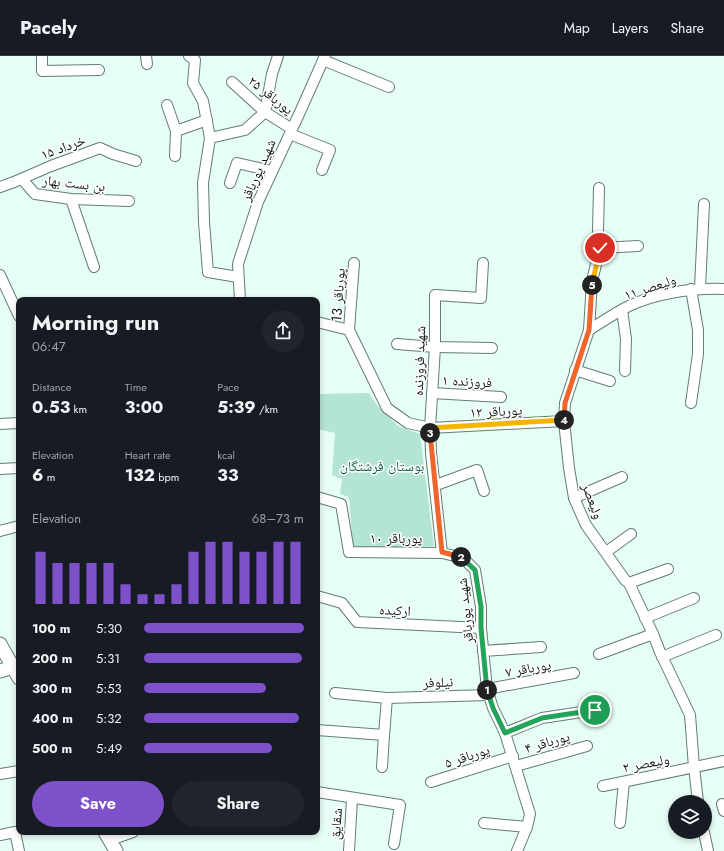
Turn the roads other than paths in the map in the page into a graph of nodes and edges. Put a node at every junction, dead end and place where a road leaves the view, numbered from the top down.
1 (42, 56) edge
2 (189, 56) edge
3 (278, 56) edge
4 (324, 58) edge
5 (99, 70) dead end
6 (232, 82) dead end
7 (389, 87) dead end
8 (167, 105) dead end
9 (265, 112) junction
10 (207, 120) junction
11 (176, 130) junction
12 (291, 132) junction
13 (210, 138) junction
14 (175, 156) dead end
15 (136, 161) dead end
16 (322, 170) dead end
17 (272, 171) junction
18 (22, 179) junction
19 (230, 183) dead end
20 (0, 187) edge
21 (599, 188) dead end
22 (71, 199) junction
23 (129, 201) dead end
24 (704, 204) dead end
25 (638, 246) dead end
26 (600, 248) junction
27 (354, 263) dead end
28 (483, 263) dead end
29 (94, 267) dead end
30 (0, 275) edge
31 (238, 277) junction
32 (695, 289) junction
33 (724, 289) edge
34 (240, 297) edge
35 (16, 310) edge
36 (622, 310) junction
37 (320, 326) edge
38 (350, 330) junction
39 (589, 330) junction
40 (397, 344) dead end
41 (435, 347) junction
42 (492, 348) dead end
43 (575, 370) junction
44 (625, 372) dead end
45 (610, 381) dead end
46 (432, 393) junction
47 (501, 396) dead end
48 (691, 404) dead end
49 (564, 421) junction
50 (16, 423) edge
51 (0, 424) edge
52 (430, 428) junction
53 (16, 468) edge
54 (0, 469) edge
55 (622, 477) dead end
56 (436, 485) junction
57 (484, 492) dead end
58 (320, 498) edge
59 (574, 498) junction
60 (16, 527) edge
61 (0, 530) edge
62 (631, 534) dead end
63 (442, 552) junction
64 (606, 552) junction
65 (668, 569) dead end
66 (629, 583) junction
67 (320, 597) edge
68 (694, 598) dead end
69 (645, 618) junction
70 (481, 628) junction
71 (653, 634) junction
72 (716, 636) dead end
73 (0, 644) edge
74 (541, 647) dead end
75 (483, 651) junction
76 (599, 654) dead end
77 (662, 657) junction
78 (13, 669) edge
79 (0, 671) edge
80 (574, 674) dead end
81 (488, 692) junction
82 (335, 693) dead end
83 (387, 698) junction
84 (595, 710) dead end
85 (320, 730) edge
86 (505, 733) junction
87 (384, 735) junction
88 (587, 746) dead end
89 (512, 756) junction
90 (724, 761) edge
91 (516, 766) junction
92 (382, 767) dead end
93 (694, 767) junction
94 (16, 771) edge
95 (0, 774) edge
96 (431, 782) dead end
97 (624, 782) junction
98 (603, 786) dead end
99 (320, 793) edge
100 (697, 795) edge
101 (352, 798) junction
102 (484, 823) dead end
103 (620, 823) dead end
104 (527, 827) junction
105 (0, 835) edge
106 (125, 835) edge
107 (705, 839) edge
108 (110, 841) edge
109 (394, 844) dead end
110 (19, 851) edge
111 (349, 851) edge
112 (517, 851) edge
113 (708, 851) edge

1 - 5 street
2 - 10 street
3 - 9 street
4 - 7 street
4 - 12 street, شهید پورباقر
6 - 9 street, پورباقر ۲۵
8 - 11 street
9 - 12 street, پورباقر ۲۵
9 - 13 street
10 - 11 street
10 - 13 street
11 - 14 street
12 - 16 street, پورباقر ۲۵
12 - 17 street, شهید پورباقر
13 - 31 street
15 - 18 street, ۱۵ خرداد
17 - 19 street
17 - 31 street, شهید پورباقر
18 - 20 street, ۱۵ خرداد
18 - 22 street, بن بست بهار
21 - 26 street, ولیعصر
22 - 23 street, بن بست بهار
22 - 29 street
24 - 32 street
25 - 26 street
26 - 39 street, ولیعصر
27 - 38 street, پورباقر 13
28 - 41 street, شهید فروزنده
30 - 35 street
31 - 34 street, شهید پورباقر
32 - 33 street, ولیعصر ۱۱
32 - 36 street, ولیعصر ۱۱
32 - 48 street
36 - 39 street, ولیعصر ۱۱
36 - 44 street
37 - 38 street
38 - 52 street
39 - 43 street, ولیعصر
40 - 41 street
41 - 42 street
41 - 46 street, شهید فروزنده
43 - 45 street
43 - 49 street, ولیعصر
46 - 47 street, فروزنده ۱
46 - 52 street, شهید فروزنده
49 - 52 street, پورباقر ۱۲
49 - 59 street, ولیعصر
50 - 51 street
52 - 56 street
53 - 54 street
55 - 59 street
56 - 57 street
56 - 63 street
58 - 63 street, پورباقر ۱۰
59 - 64 street, ولیعصر
60 - 61 street
62 - 64 street
63 - 70 street, شهید پورباقر
64 - 66 street, ولیعصر
65 - 66 street
66 - 69 street, ولیعصر
67 - 70 street, ارکیده
68 - 69 street
69 - 71 street, ولیعصر
70 - 75 street, شهید پورباقر
71 - 76 street
71 - 77 street, ولیعصر
72 - 77 street
73 - 78 street
74 - 75 street
75 - 81 street, شهید پورباقر
77 - 93 street, ولیعصر
78 - 79 street
80 - 81 street, پورباقر ۷
81 - 83 street, نیلوفر
81 - 86 street, شهید پورباقر
82 - 83 street, نیلوفر
83 - 87 street
84 - 86 street
85 - 87 street
86 - 89 street, شهید پورباقر
87 - 92 street
88 - 91 street, پورباقر ۴
89 - 91 street, شهید پورباقر
89 - 96 street, پورباقر ۵
90 - 93 street, ولیعصر ۲
91 - 104 street, شهید پورباقر
93 - 97 street, ولیعصر ۲
93 - 100 street, ولیعصر
94 - 95 street
97 - 98 street, ولیعصر ۲
97 - 103 street
99 - 101 street
101 - 109 street
101 - 111 street, شقایق
102 - 104 street
104 - 112 street, شهید پورباقر
105 - 110 street
106 - 108 street
107 - 113 street

